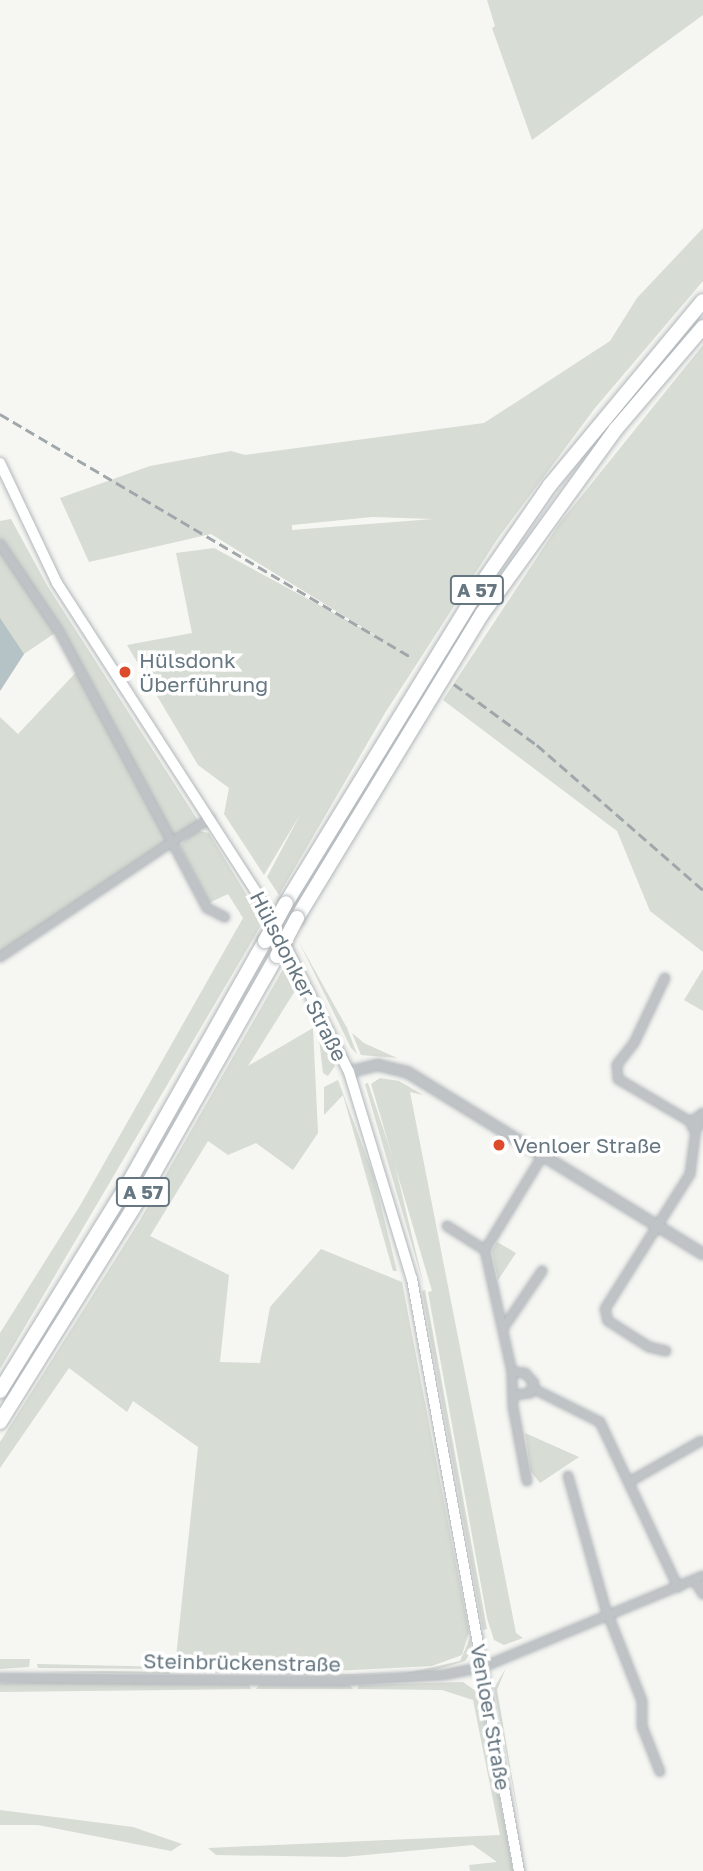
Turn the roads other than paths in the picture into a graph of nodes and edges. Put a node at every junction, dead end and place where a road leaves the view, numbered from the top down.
1 (703, 301) edge
2 (703, 327) edge
3 (0, 463) edge
4 (0, 544) edge
5 (211, 818) junction
6 (172, 842) junction
7 (225, 917) dead end
8 (0, 957) edge
9 (666, 978) dead end
10 (349, 1072) junction
11 (697, 1121) edge
12 (543, 1155) junction
13 (447, 1226) dead end
14 (658, 1226) junction
15 (485, 1250) junction
16 (703, 1254) edge
17 (542, 1271) dead end
18 (504, 1327) junction
19 (666, 1351) dead end
20 (512, 1372) junction
21 (534, 1389) junction
22 (0, 1391) edge
23 (515, 1395) junction
24 (0, 1422) edge
25 (701, 1441) dead end
26 (568, 1476) dead end
27 (527, 1481) dead end
28 (629, 1482) junction
29 (703, 1576) edge
30 (694, 1580) junction
31 (678, 1587) junction
32 (703, 1594) edge
33 (608, 1616) junction
34 (483, 1667) junction
35 (0, 1678) edge
36 (660, 1772) dead end
37 (519, 1871) edge

1 - 22 highway, A 57, bridge
2 - 24 highway, A 57, bridge
3 - 5 main road, Hülsdonker Straße
4 - 6 street, Hülsdonker Straße
5 - 6 street
5 - 10 main road, Hülsdonker Straße
6 - 7 street, Hülsdonker Straße
6 - 8 street
9 - 11 street
10 - 12 street, Hülsdonker Straße
10 - 34 main road, Venloer Straße
11 - 14 street
12 - 14 street, Hülsdonker Straße
12 - 15 street
13 - 15 street
14 - 16 street, Hülsdonker Straße
14 - 19 street
15 - 18 street
17 - 18 street
18 - 20 street
20 - 21 street
20 - 23 street
21 - 23 street
21 - 28 street
23 - 27 street
25 - 28 street
26 - 33 street
28 - 31 street
29 - 30 street, Steinbrückenstraße
30 - 31 street, Steinbrückenstraße
30 - 32 street
31 - 33 street, Steinbrückenstraße
33 - 34 street, Steinbrückenstraße
33 - 36 street
34 - 35 street, Steinbrückenstraße
34 - 37 main road, Venloer Straße

